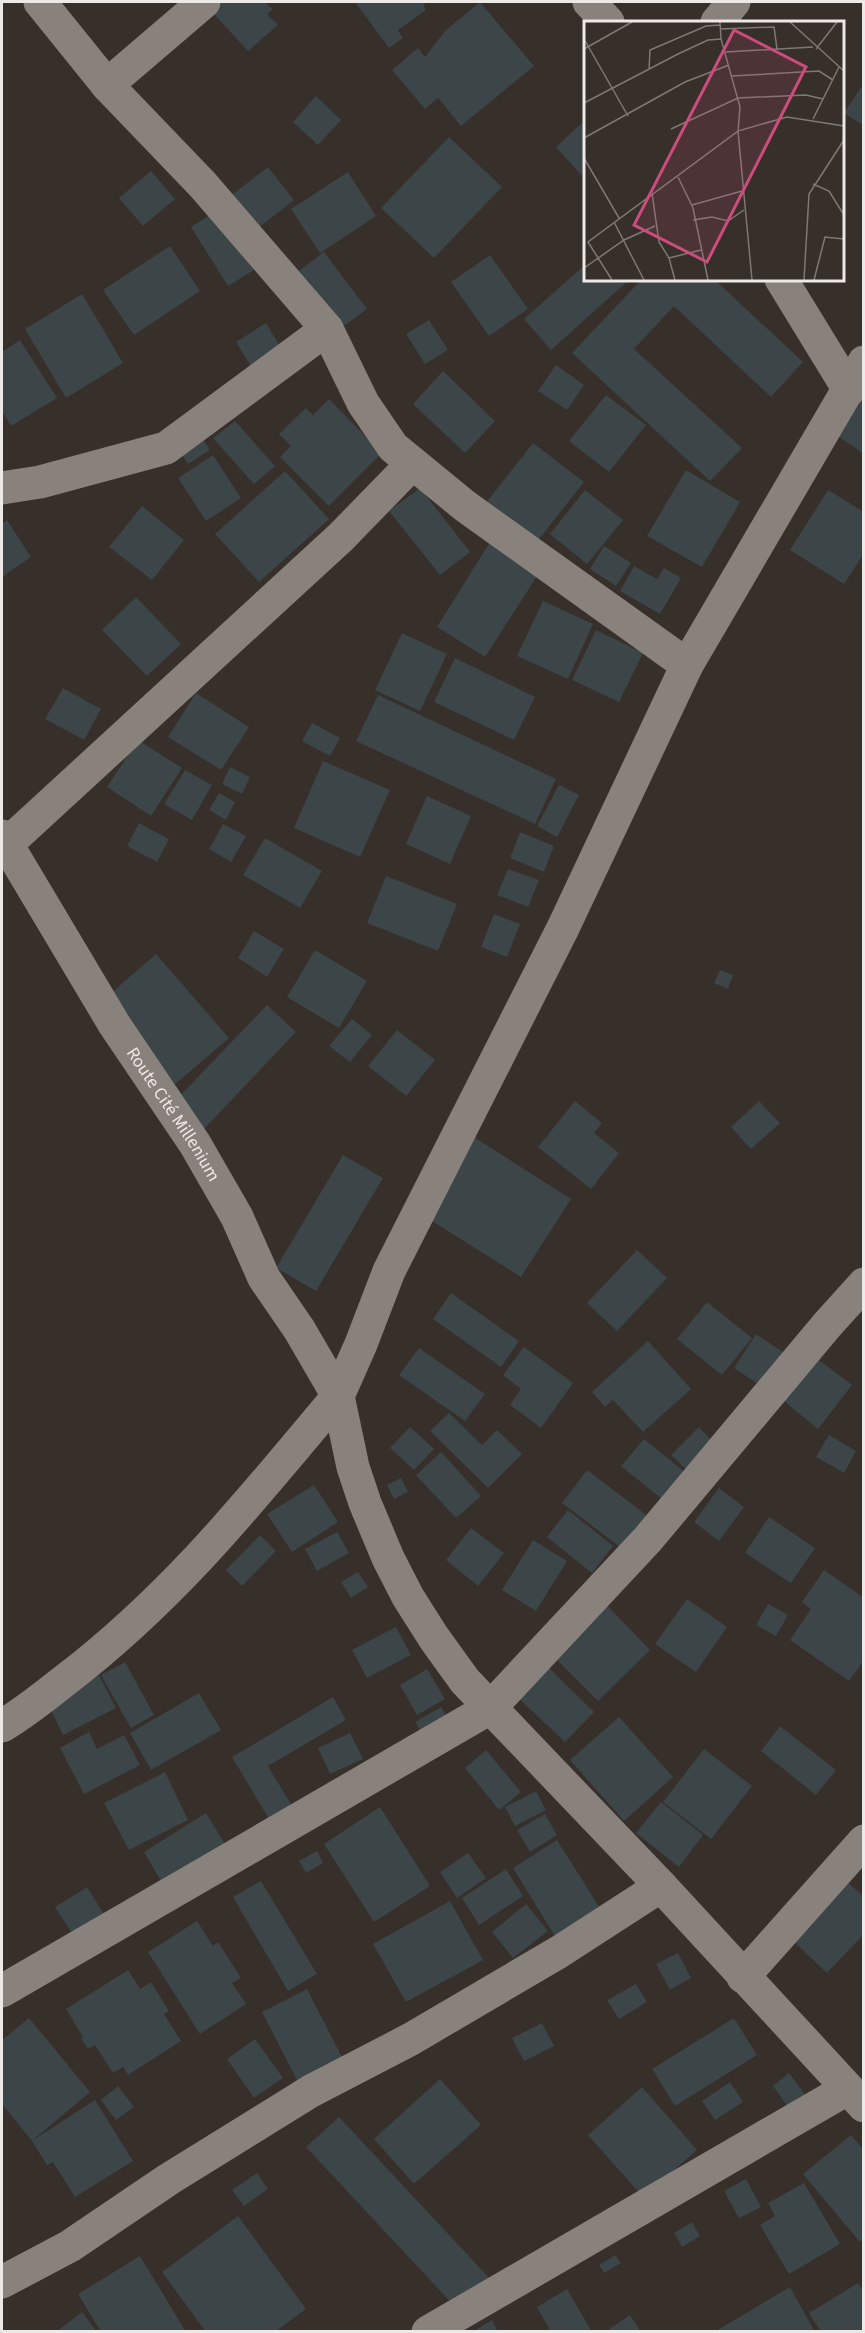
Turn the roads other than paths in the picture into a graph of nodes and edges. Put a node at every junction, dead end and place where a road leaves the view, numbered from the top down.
1 (40, 2) edge
2 (204, 2) edge
3 (589, 2) edge
4 (734, 2) edge
5 (607, 21) edge
6 (718, 21) edge
7 (107, 85) junction
8 (782, 280) edge
9 (327, 329) junction
10 (864, 362) edge
11 (849, 390) junction
12 (412, 464) junction
13 (2, 488) edge
14 (687, 665) junction
15 (4, 840) edge
16 (864, 1284) edge
17 (338, 1396) junction
18 (489, 1708) junction
19 (2, 1726) edge
20 (864, 1842) edge
21 (661, 1886) junction
22 (743, 1977) junction
23 (2, 1991) edge
24 (855, 2097) edge
25 (2, 2282) edge
26 (428, 2331) edge

1 - 7 street
2 - 7 street
3 - 5 street
4 - 6 street
7 - 9 street
8 - 11 street
9 - 12 street
9 - 13 street
10 - 11 street
11 - 14 street
12 - 14 street
12 - 15 street
14 - 17 street
15 - 17 street, Route Cité Millenium
16 - 18 street
17 - 18 street, Route Cité Millenium
17 - 19 street
18 - 21 street, Route Cité Millenium
18 - 23 street
20 - 22 street
21 - 22 street, Route Cité Millenium
21 - 25 street
22 - 24 street, Route Cité Millenium
24 - 26 street

